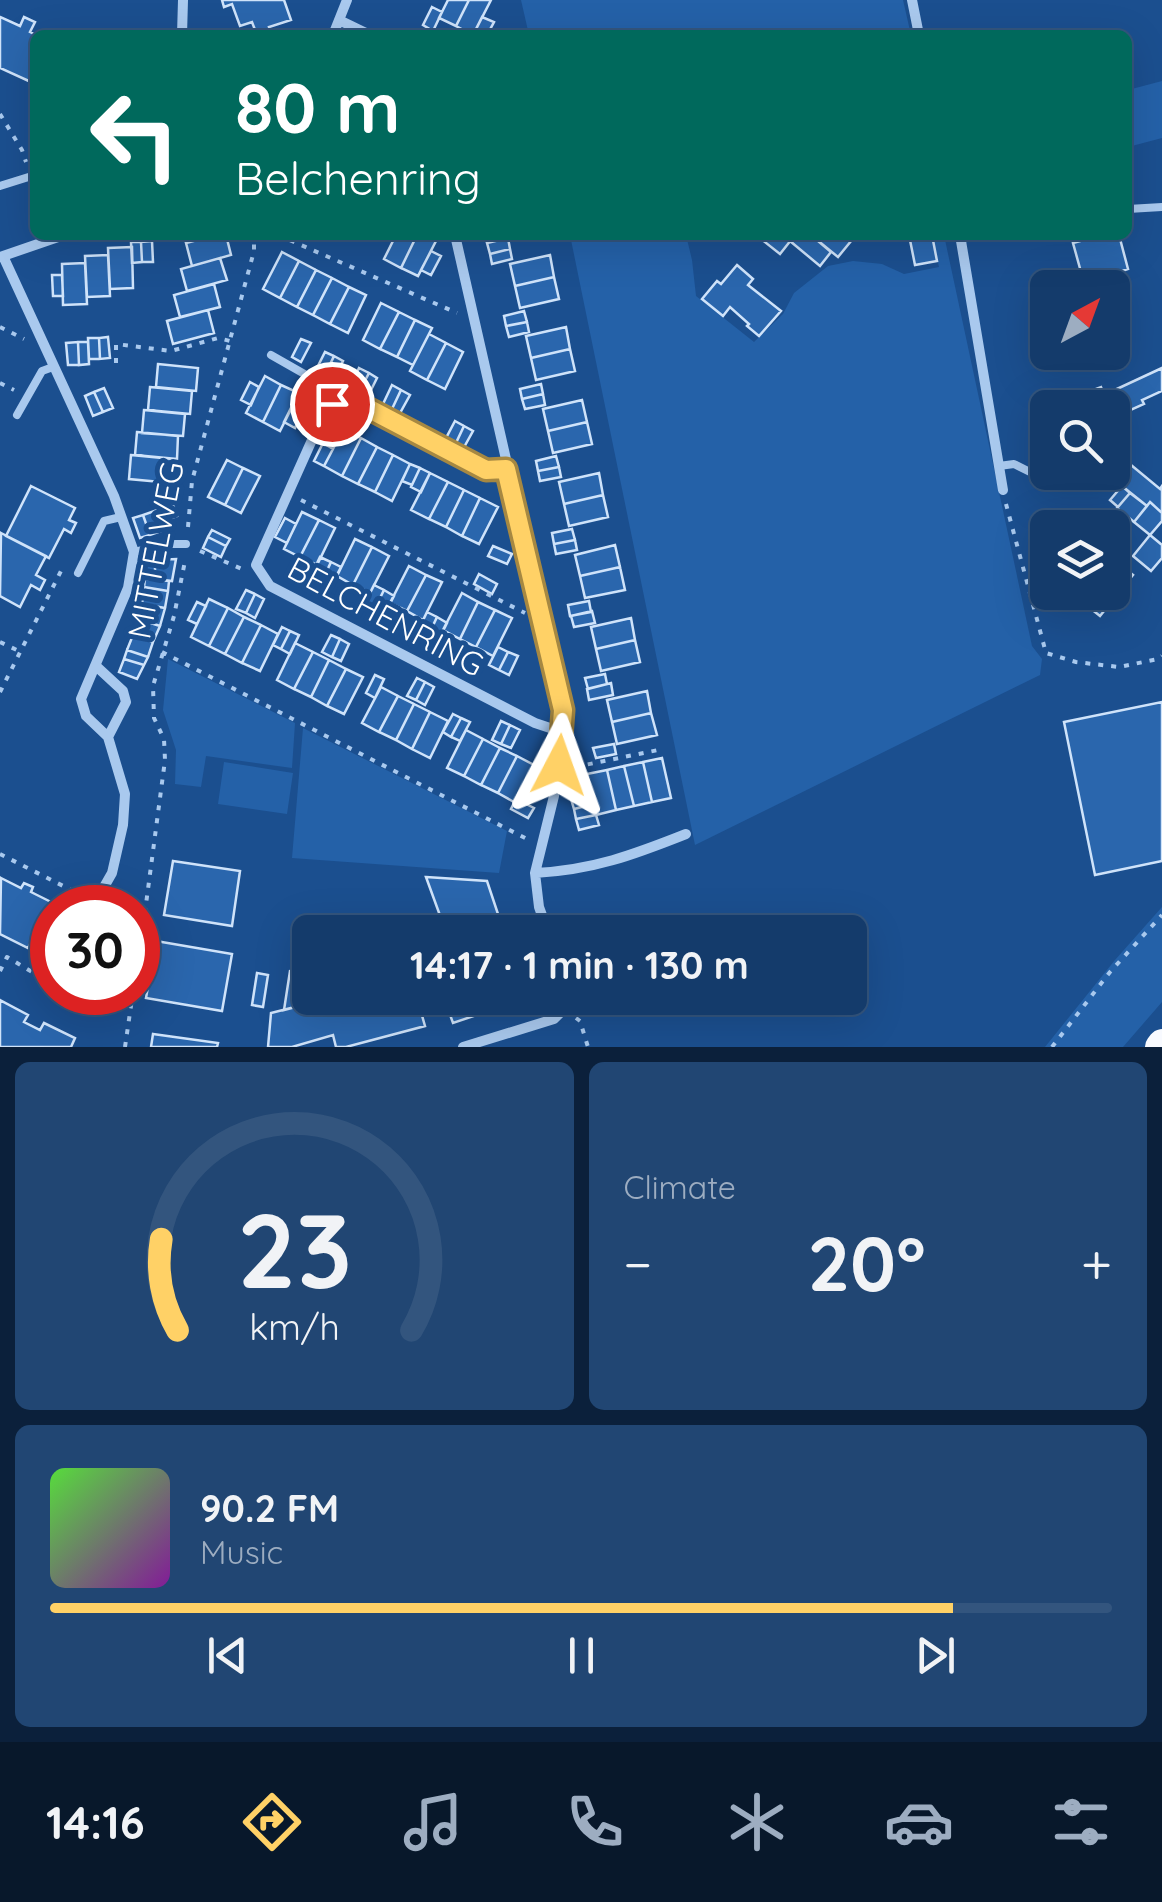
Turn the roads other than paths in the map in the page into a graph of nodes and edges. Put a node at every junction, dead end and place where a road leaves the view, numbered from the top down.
1 (183, 0) edge
2 (347, 0) edge
3 (912, 0) edge
4 (339, 20) junction
5 (182, 30) edge
6 (334, 30) edge
7 (360, 30) edge
8 (918, 30) edge
9 (30, 177) edge
10 (0, 186) edge
11 (1162, 207) edge
12 (1132, 209) edge
13 (50, 240) edge
14 (456, 240) edge
15 (962, 240) edge
16 (1, 257) edge
17 (271, 356) dead end
18 (52, 367) junction
19 (332, 404) junction
20 (18, 415) dead end
21 (1000, 466) junction
22 (506, 469) junction
23 (1030, 472) edge
24 (1003, 490) road end
25 (122, 517) junction
26 (186, 544) road end
27 (134, 552) junction
28 (78, 573) dead end
29 (96, 666) junction
30 (562, 732) junction
31 (108, 737) junction
32 (686, 834) dead end
33 (535, 872) junction
34 (105, 885) edge
35 (542, 915) edge
36 (557, 1015) edge
37 (463, 1047) edge

1 - 5 street
2 - 4 street
3 - 8 street
4 - 6 street
4 - 7 street
9 - 10 lane
11 - 12 lane
13 - 16 street
14 - 22 street
15 - 21 street
16 - 18 street
17 - 19 lane
18 - 20 lane
18 - 25 street
19 - 22 street
19 - 30 street, BELCHENRING
21 - 23 lane
21 - 24 street
22 - 30 street
25 - 27 street
25 - 28 lane
26 - 27 lane
27 - 29 street
29 - 31 street
29 - 31 street
30 - 33 street
31 - 34 street
32 - 33 street
33 - 35 street
36 - 37 street

